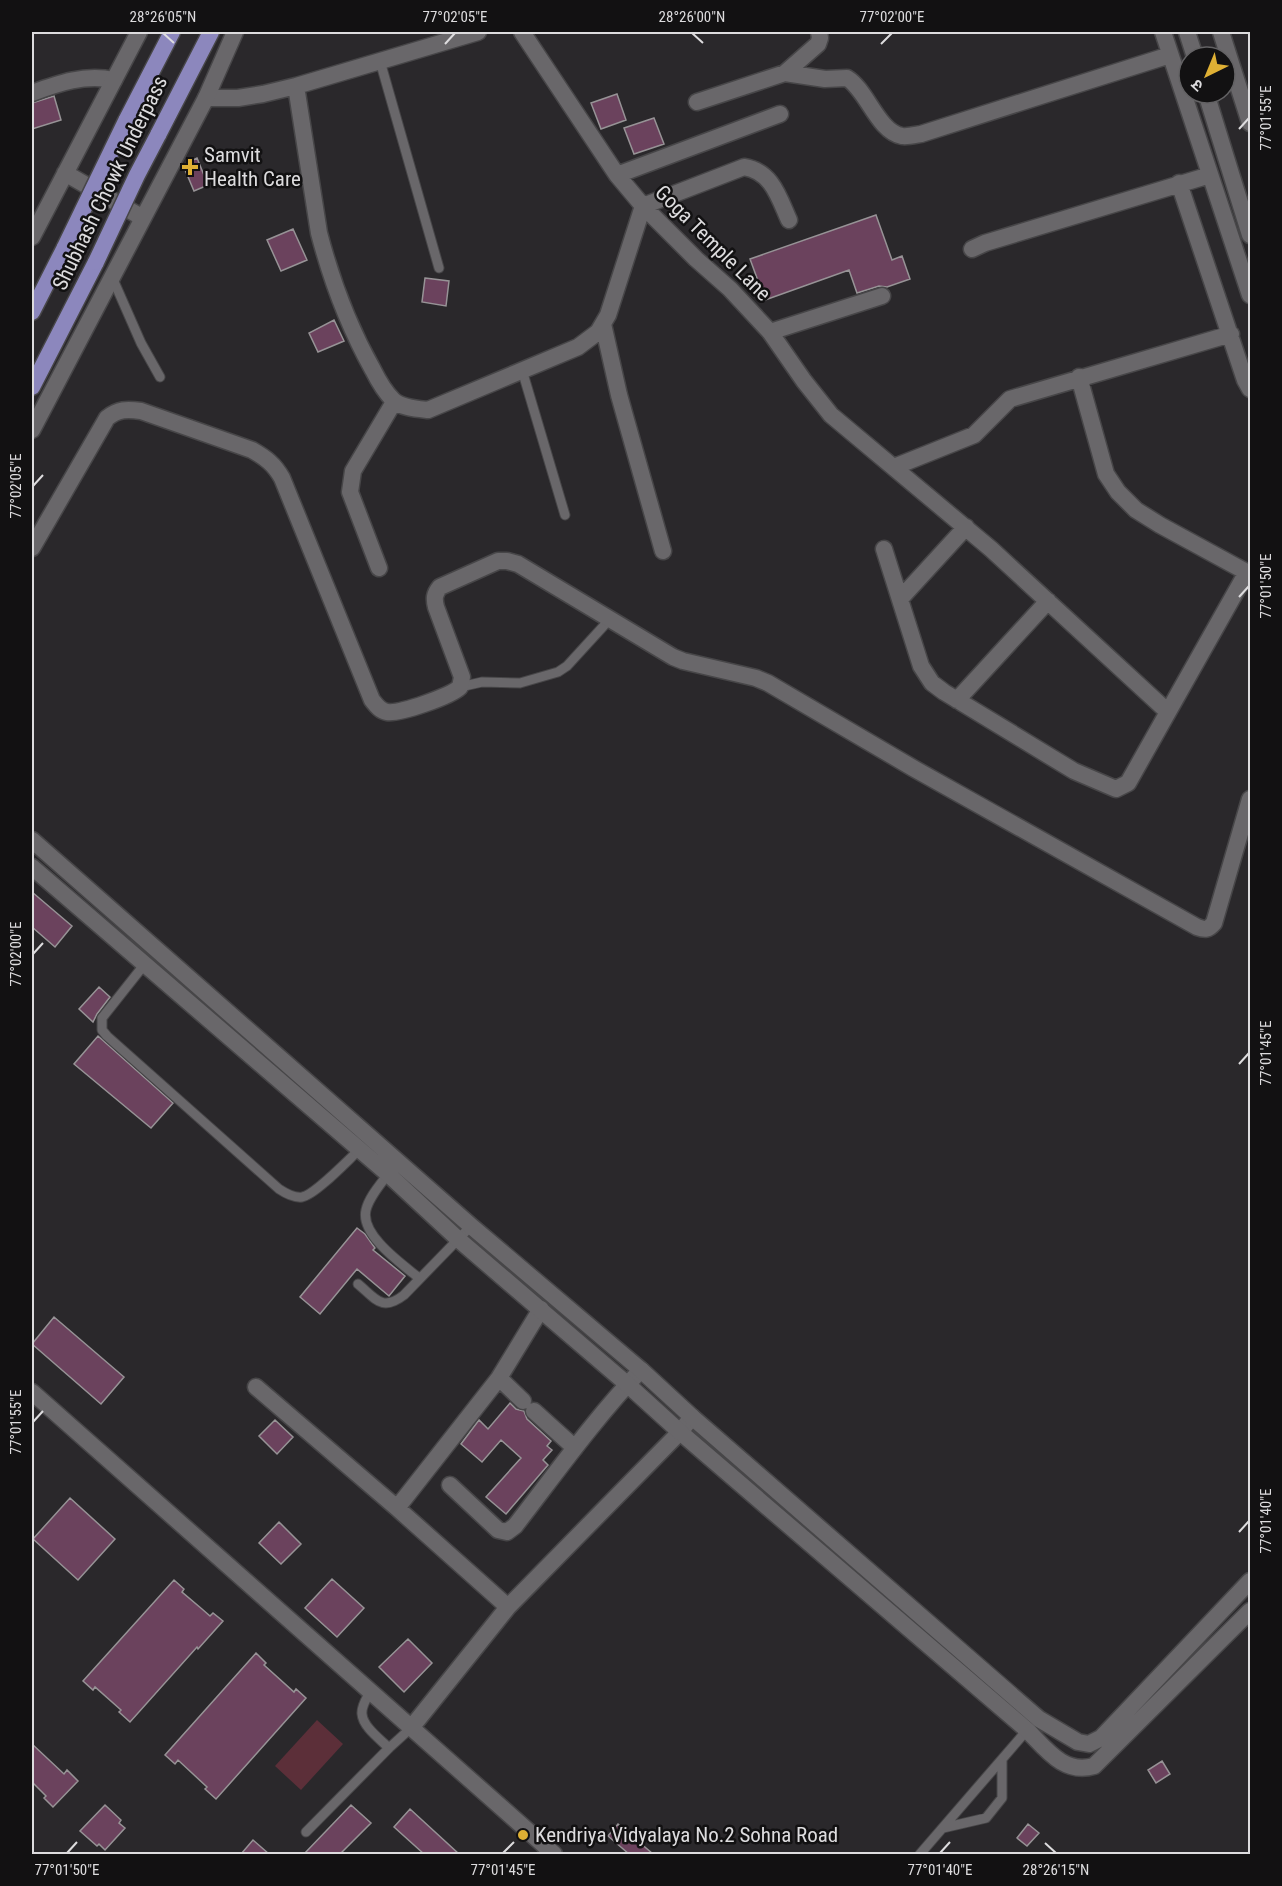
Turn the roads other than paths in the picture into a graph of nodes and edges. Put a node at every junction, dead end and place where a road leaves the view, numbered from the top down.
1 (139, 32) edge
2 (172, 32) edge
3 (212, 32) edge
4 (235, 32) edge
5 (478, 32) edge
6 (819, 32) edge
7 (1162, 32) edge
8 (1221, 32) edge
9 (526, 33) edge
10 (1170, 55) junction
11 (380, 61) junction
12 (785, 73) junction
13 (114, 80) junction
14 (1244, 84) edge
15 (296, 86) junction
16 (32, 93) edge
17 (206, 98) junction
18 (697, 102) dead end
19 (1210, 105) edge
20 (780, 114) dead end
21 (1251, 123) edge
22 (64, 173) junction
23 (617, 175) junction
24 (1210, 176) junction
25 (1179, 183) junction
26 (643, 206) junction
27 (143, 218) junction
28 (789, 220) dead end
29 (1251, 235) edge
30 (32, 237) edge
31 (972, 249) dead end
32 (439, 268) dead end
33 (112, 277) junction
34 (1251, 295) edge
35 (882, 296) dead end
36 (32, 312) edge
37 (603, 324) junction
38 (770, 332) junction
39 (1231, 334) junction
40 (1244, 354) edge
41 (522, 370) junction
42 (160, 377) dead end
43 (1079, 377) junction
44 (32, 387) edge
45 (1251, 389) edge
46 (394, 402) junction
47 (32, 430) edge
48 (894, 467) junction
49 (565, 515) dead end
50 (966, 527) junction
51 (32, 548) edge
52 (884, 549) dead end
53 (663, 551) dead end
54 (379, 568) dead end
55 (1249, 573) edge
56 (900, 599) junction
57 (1048, 601) junction
58 (610, 619) junction
59 (460, 687) junction
60 (957, 700) junction
61 (1168, 712) junction
62 (1251, 799) edge
63 (32, 840) edge
64 (32, 867) edge
65 (144, 965) junction
66 (359, 1150) junction
67 (388, 1174) junction
68 (471, 1226) junction
69 (458, 1239) junction
70 (419, 1278) junction
71 (358, 1284) dead end
72 (541, 1309) junction
73 (641, 1370) junction
74 (499, 1378) junction
75 (627, 1384) junction
76 (256, 1387) dead end
77 (32, 1392) edge
78 (692, 1417) junction
79 (680, 1432) junction
80 (574, 1448) junction
81 (450, 1485) dead end
82 (397, 1508) junction
83 (1251, 1581) edge
84 (508, 1607) junction
85 (1251, 1611) edge
86 (370, 1692) junction
87 (1033, 1725) junction
88 (411, 1728) junction
89 (389, 1748) junction
90 (1002, 1760) junction
91 (943, 1828) junction
92 (306, 1832) dead end
93 (554, 1854) edge
94 (920, 1854) edge

1 - 13 street
2 - 36 highway, Shubhash Chowk Underpass, bridge
3 - 44 highway, Shubhash Chowk Underpass, bridge
4 - 17 street
5 - 11 street
6 - 12 street
7 - 10 street
8 - 14 street
9 - 23 street, Goga Temple Lane
10 - 12 street
10 - 24 street
11 - 15 street
11 - 32 lane
12 - 18 street
13 - 16 street
13 - 22 street
14 - 21 street
15 - 17 street
15 - 46 street
17 - 27 street
19 - 29 street
20 - 23 street
22 - 27 street
22 - 30 street
23 - 26 street, Goga Temple Lane
24 - 25 street
24 - 34 street
25 - 31 street
25 - 39 street
26 - 28 street
26 - 37 street
26 - 38 street, Goga Temple Lane
27 - 33 street
33 - 42 lane
33 - 47 street
35 - 38 street
37 - 41 street
37 - 53 street
38 - 48 street, Goga Temple Lane
39 - 40 street
39 - 43 street
40 - 45 street
41 - 46 street
41 - 49 lane
43 - 48 street
43 - 55 street
46 - 54 street
48 - 50 street, Goga Temple Lane
50 - 56 street
50 - 57 street, Goga Temple Lane
51 - 59 street
52 - 56 street
55 - 61 street
56 - 60 street
57 - 60 street
57 - 61 street, Goga Temple Lane
58 - 59 lane
58 - 59 street
58 - 62 street
60 - 61 street
63 - 68 street
64 - 65 street
65 - 66 street
65 - 66 lane
66 - 67 street
67 - 69 street
67 - 70 lane
68 - 69 lane
68 - 73 street
69 - 70 lane
69 - 72 street
70 - 71 lane
72 - 74 street
72 - 75 street
73 - 75 street
73 - 78 street
74 - 80 street
74 - 82 street
75 - 79 street
75 - 80 street
76 - 82 street
77 - 86 street
78 - 79 street
78 - 87 street
79 - 84 street
79 - 87 street
80 - 81 street
82 - 84 street
83 - 87 street
84 - 88 street
85 - 87 street
86 - 88 street
86 - 89 lane
87 - 90 lane
88 - 89 lane
88 - 93 street
89 - 92 lane
90 - 91 lane
90 - 91 lane
91 - 94 lane

